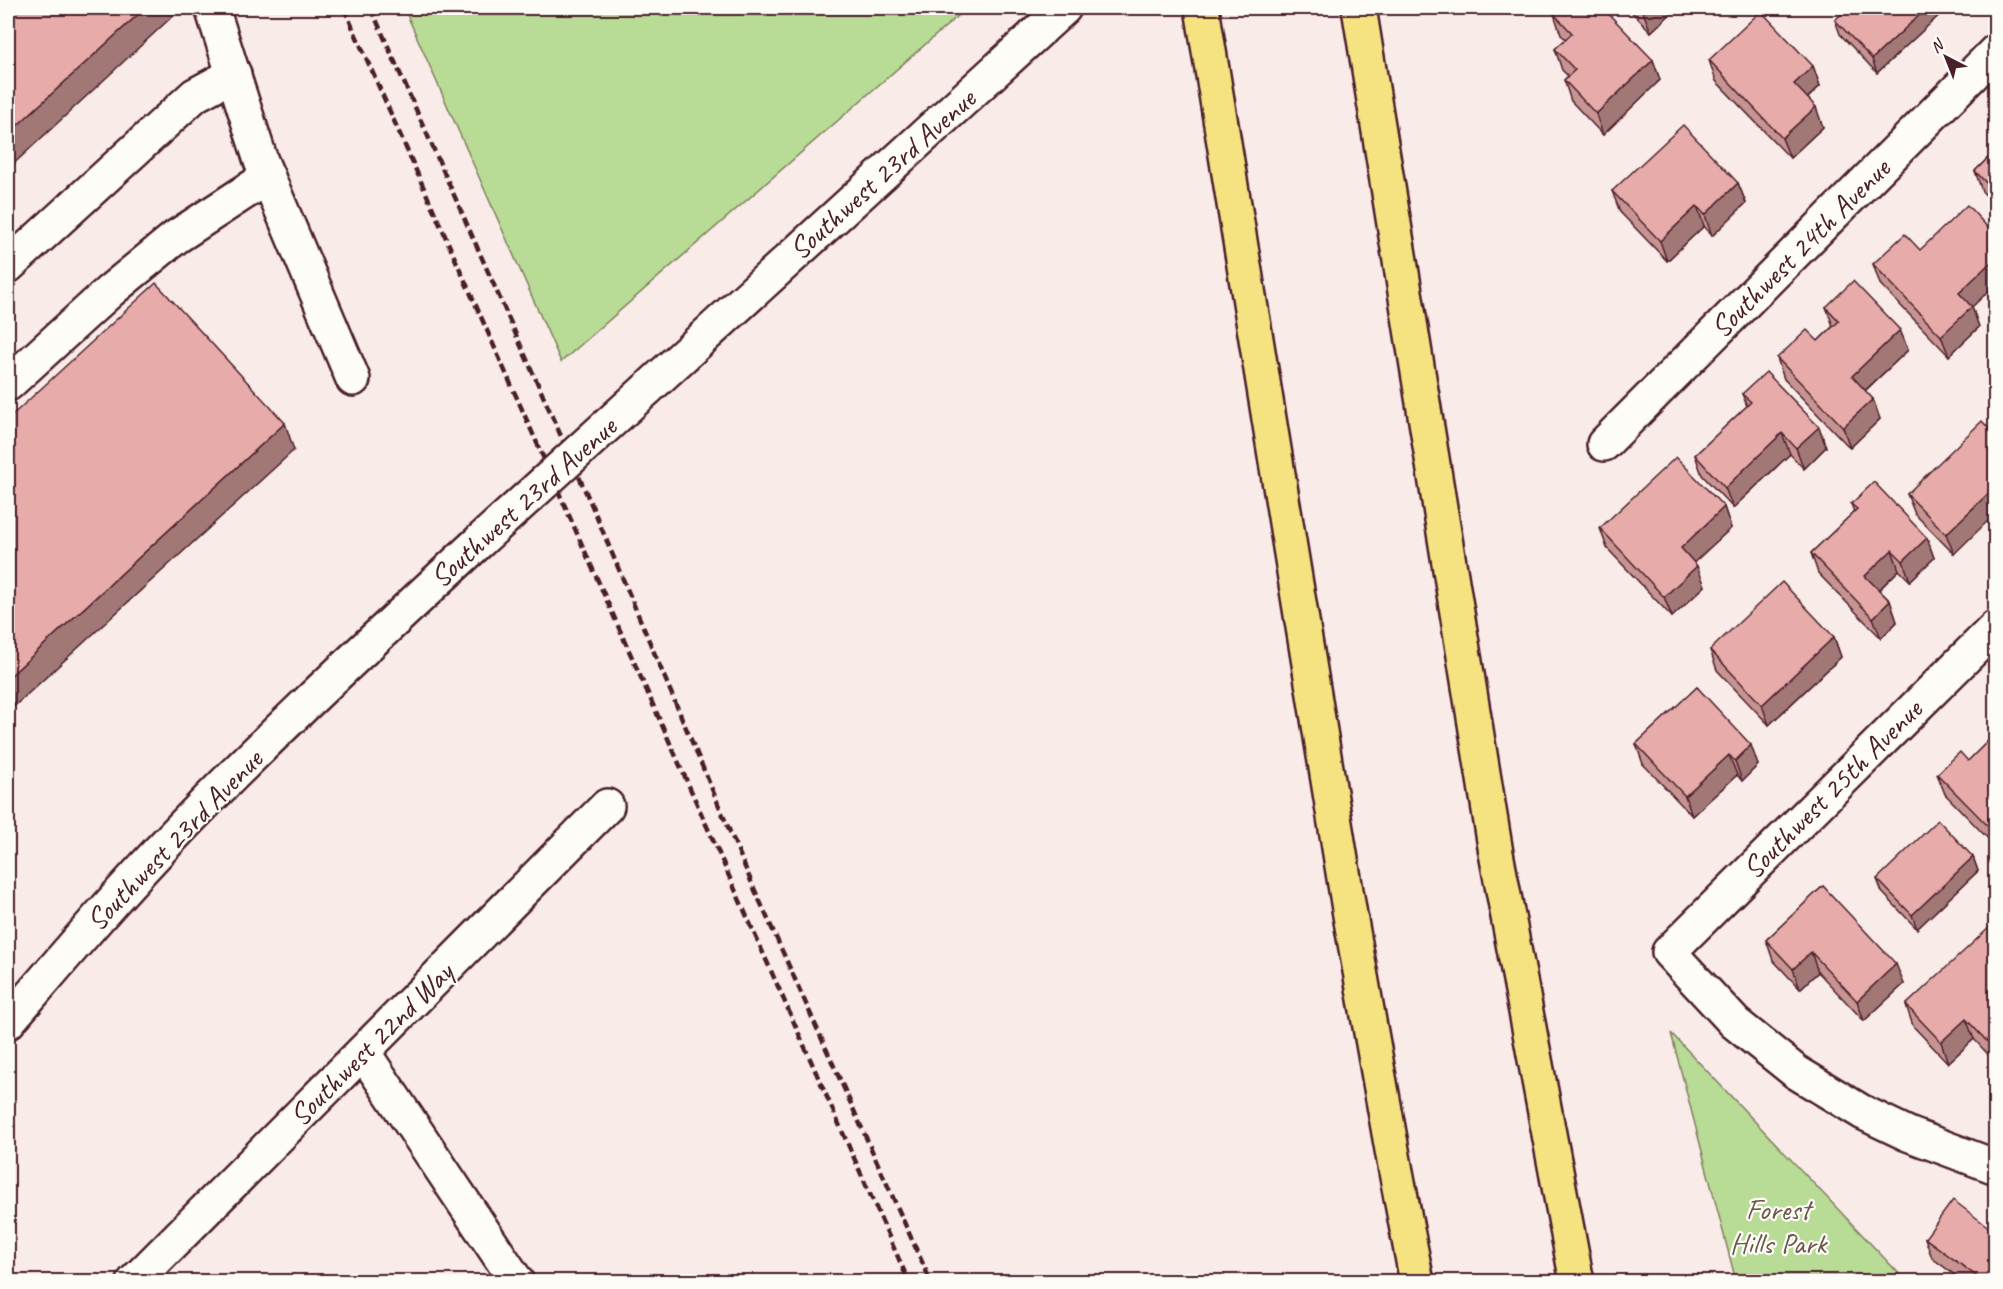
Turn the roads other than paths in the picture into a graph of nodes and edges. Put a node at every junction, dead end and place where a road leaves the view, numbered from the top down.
1 (212, 8) edge
2 (1202, 8) edge
3 (1359, 8) edge
4 (1058, 14) edge
5 (1995, 51) edge
6 (234, 74) junction
7 (268, 177) junction
8 (8, 266) edge
9 (353, 379) dead end
10 (8, 384) edge
11 (1604, 444) dead end
12 (1995, 627) edge
13 (607, 806) dead end
14 (8, 1022) edge
15 (363, 1052) junction
16 (1995, 1167) edge
17 (134, 1281) edge
18 (517, 1281) edge
19 (1418, 1281) edge
20 (1577, 1281) edge

1 - 6 street
2 - 19 highway
3 - 20 highway
4 - 14 street, Southwest 23rd Avenue, bridge
5 - 11 street, Southwest 24th Avenue
6 - 7 street
6 - 8 street
7 - 9 street
7 - 10 street
12 - 16 street, Southwest 25th Avenue
13 - 15 street, Southwest 22nd Way
15 - 17 street, Southwest 22nd Way
15 - 18 street

